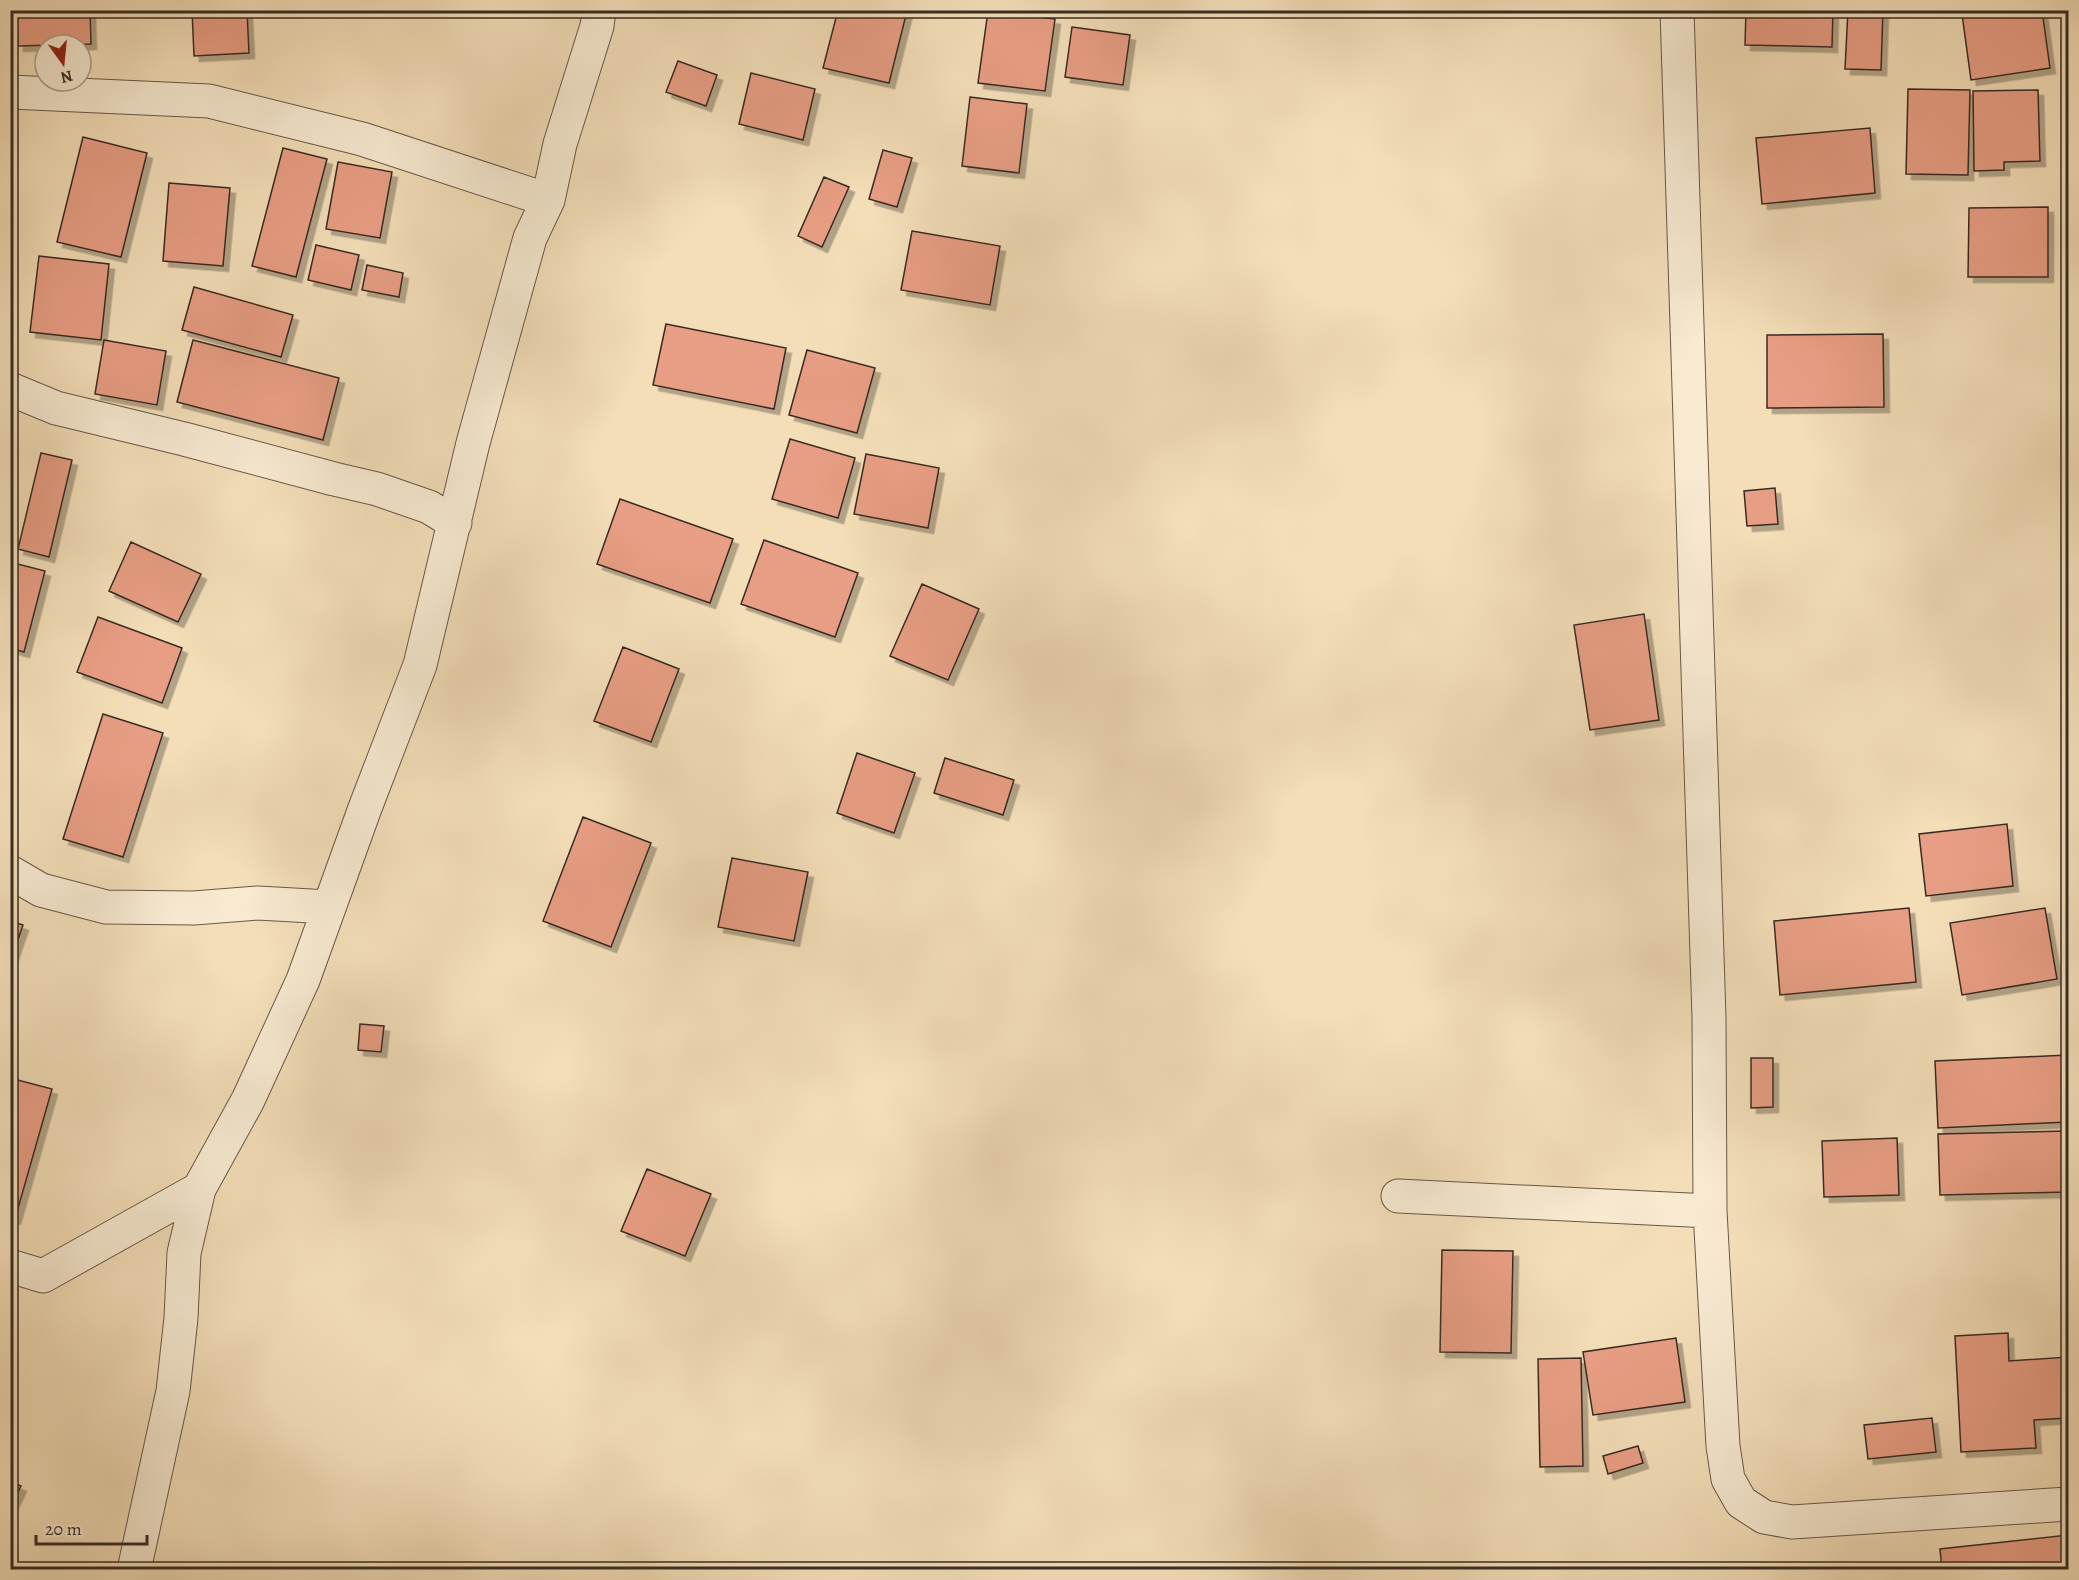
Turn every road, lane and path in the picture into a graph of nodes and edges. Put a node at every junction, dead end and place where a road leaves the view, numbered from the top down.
1 (599, 10) edge
2 (1677, 10) edge
3 (10, 92) edge
4 (548, 200) junction
5 (10, 389) edge
6 (454, 523) junction
7 (10, 872) edge
8 (329, 907) junction
9 (199, 1190) junction
10 (1398, 1196) dead end
11 (1710, 1211) junction
12 (10, 1266) edge
13 (2068, 1504) edge
14 (134, 1569) edge

1 - 4 street
2 - 11 street
3 - 4 street
4 - 6 street
5 - 6 street
6 - 8 street
7 - 8 street
8 - 9 street
9 - 12 street
9 - 14 street
10 - 11 street
11 - 13 street

